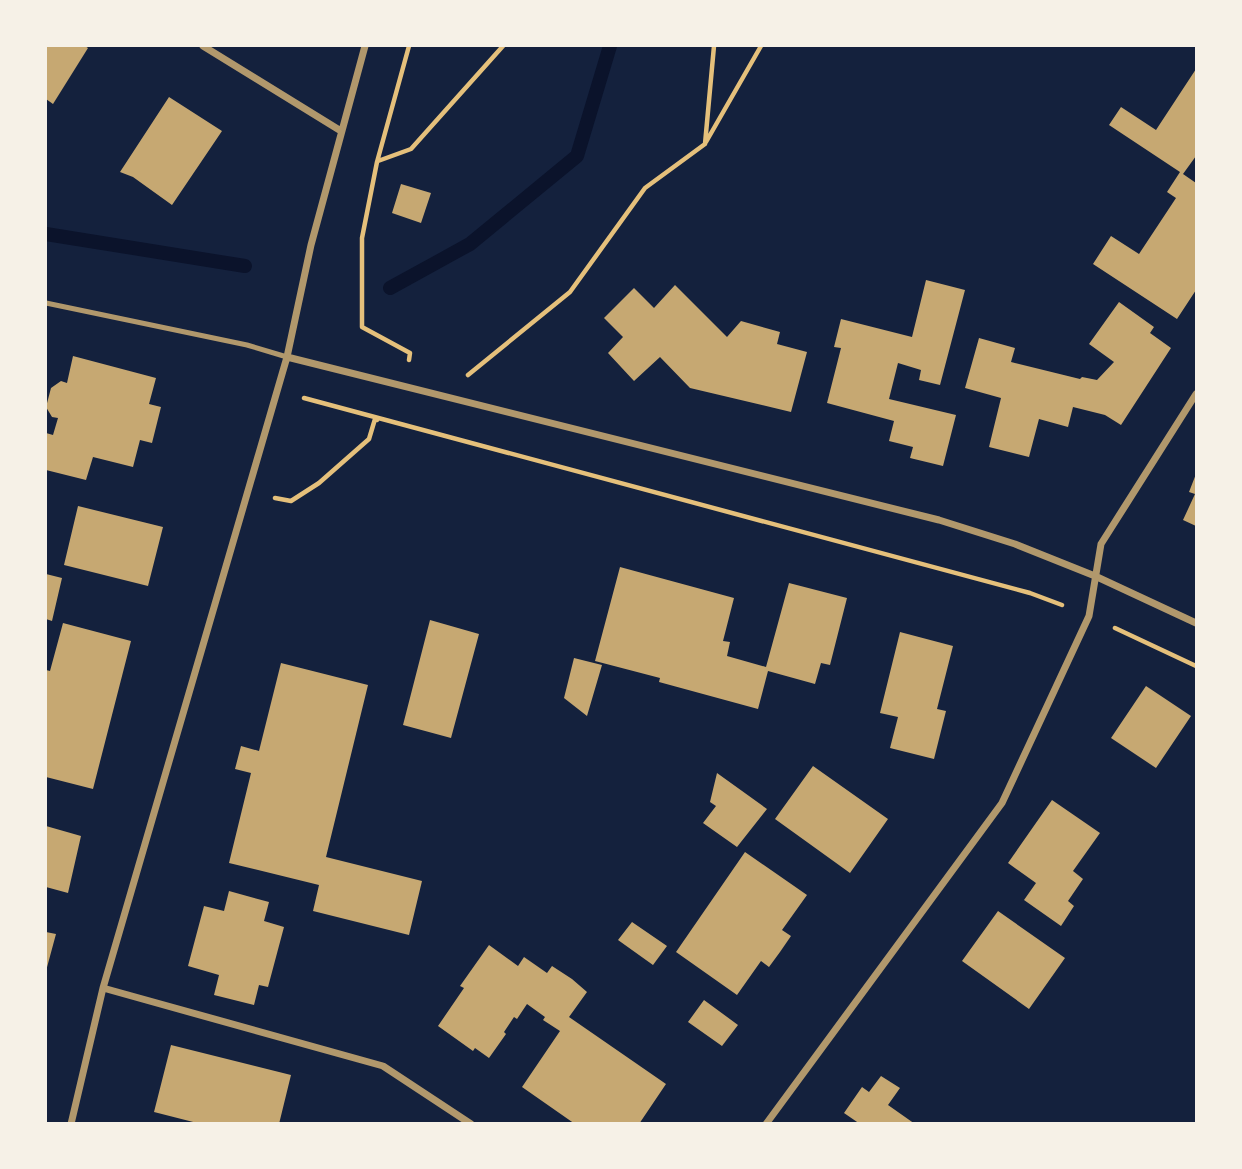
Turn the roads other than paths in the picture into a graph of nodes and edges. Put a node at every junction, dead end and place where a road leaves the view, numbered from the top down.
1 (203, 46) edge
2 (365, 46) edge
3 (341, 131) junction
4 (46, 303) edge
5 (287, 357) junction
6 (1196, 394) edge
7 (1096, 576) junction
8 (1196, 623) edge
9 (103, 988) junction
10 (71, 1124) edge
11 (471, 1124) edge
12 (766, 1124) edge

1 - 3 street
2 - 3 street
3 - 5 street
4 - 5 lane
5 - 7 street
5 - 9 street
6 - 7 street
7 - 8 street
7 - 12 street
9 - 10 street
9 - 11 street

